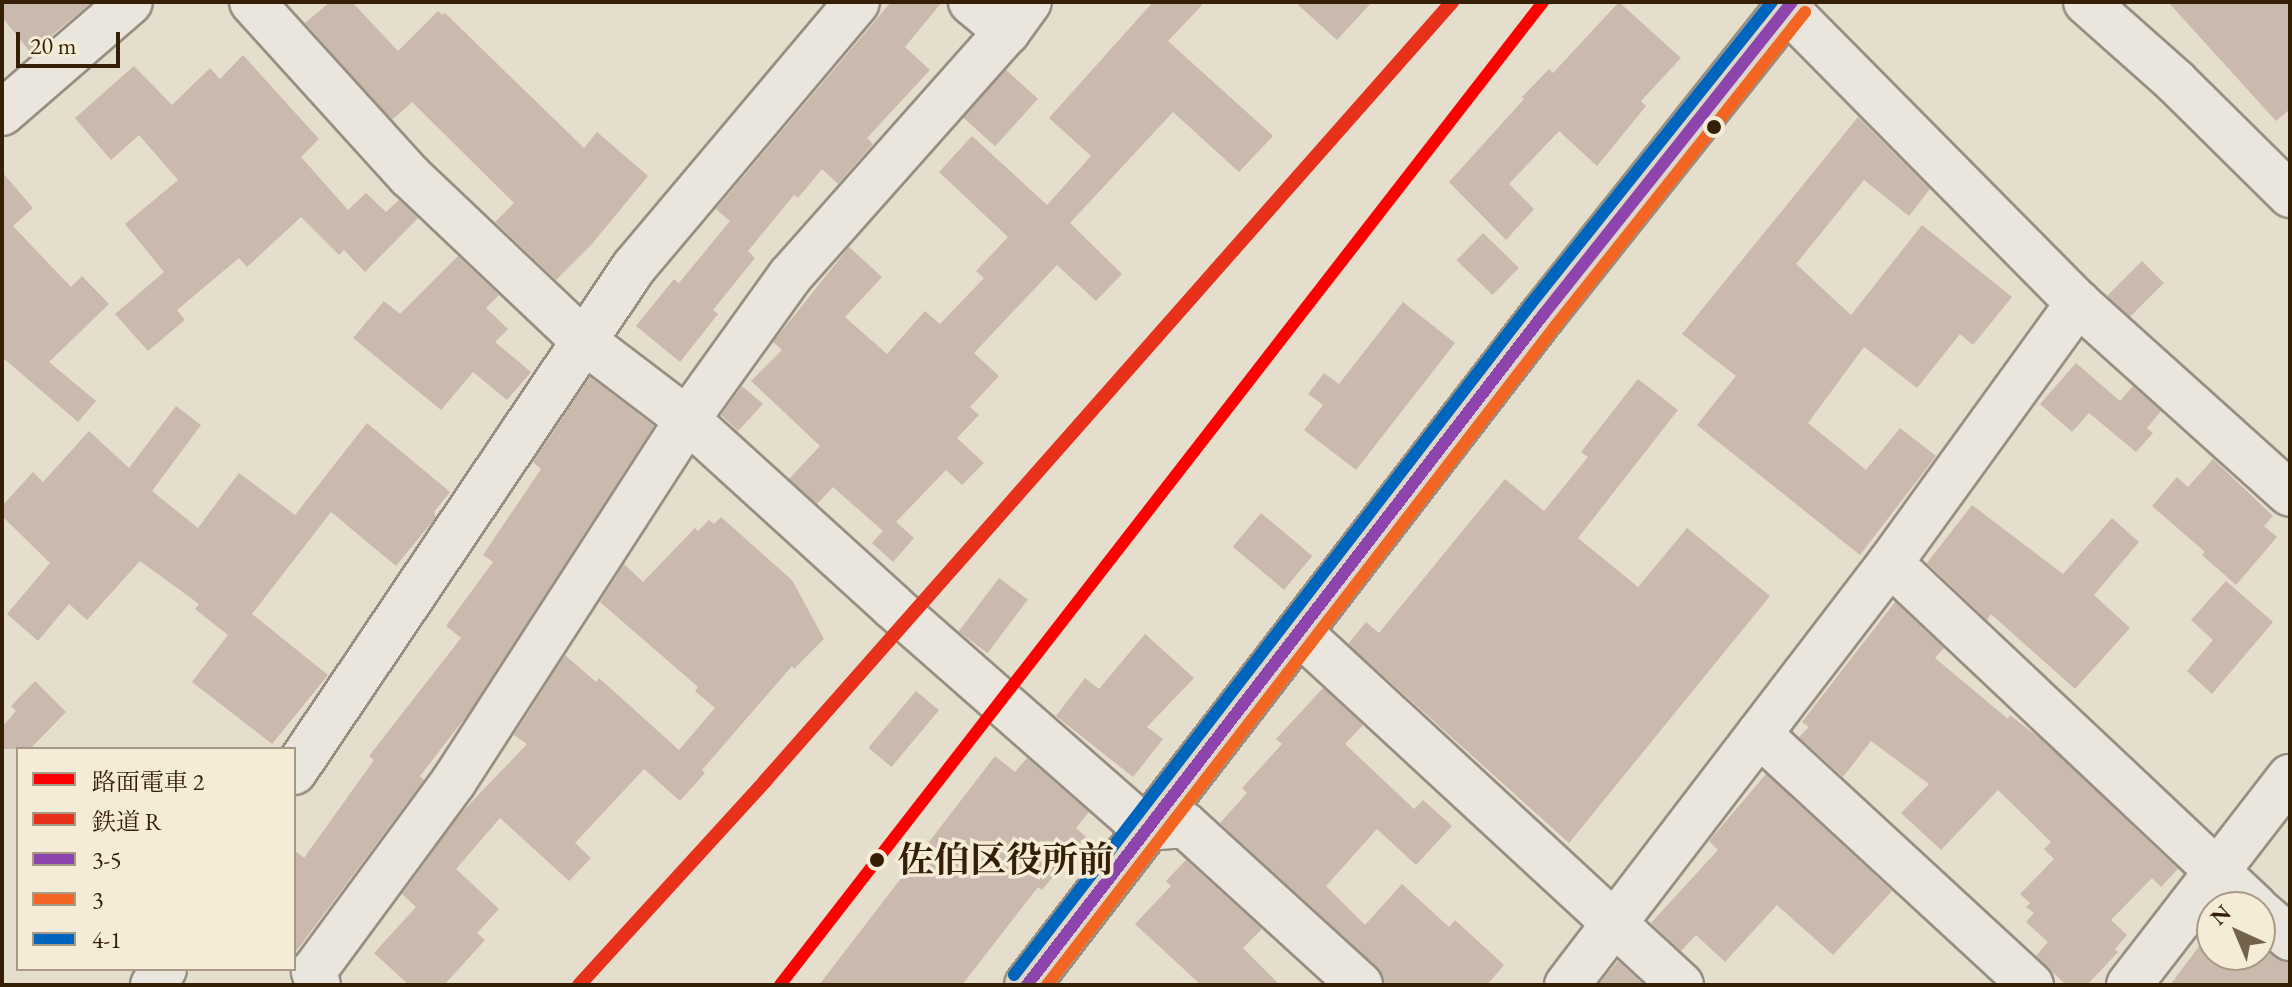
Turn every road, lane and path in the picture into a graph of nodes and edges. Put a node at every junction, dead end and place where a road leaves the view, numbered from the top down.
1 (130, 2) edge
2 (252, 2) edge
3 (857, 2) edge
4 (971, 2) edge
5 (2092, 4) edge
6 (1790, 5) edge
7 (1018, 17) edge
8 (2, 113) edge
9 (2290, 195) edge
10 (2078, 303) junction
11 (584, 341) junction
12 (689, 421) junction
13 (2290, 494) edge
14 (1890, 563) junction
15 (1299, 632) junction
16 (1759, 734) junction
17 (296, 769) edge
18 (2290, 777) edge
19 (1145, 828) junction
20 (2217, 874) junction
21 (2237, 891) edge
22 (1614, 924) junction
23 (296, 970) edge
24 (317, 985) edge
25 (1027, 985) edge
26 (1360, 985) edge
27 (1567, 985) edge
28 (1681, 985) edge
29 (2031, 985) edge
30 (2129, 985) edge

1 - 8 street
2 - 11 street
3 - 11 street
4 - 7 street
5 - 9 street
6 - 10 street
6 - 15 highway
7 - 12 street
10 - 13 street
10 - 14 street
11 - 12 street
11 - 17 street
12 - 19 street
12 - 24 street
14 - 16 street
14 - 20 street
15 - 19 highway
15 - 22 street
16 - 22 street
16 - 29 street
18 - 20 street
19 - 25 highway
19 - 26 street
20 - 21 street
20 - 30 street
22 - 27 street
22 - 28 street
23 - 24 street

